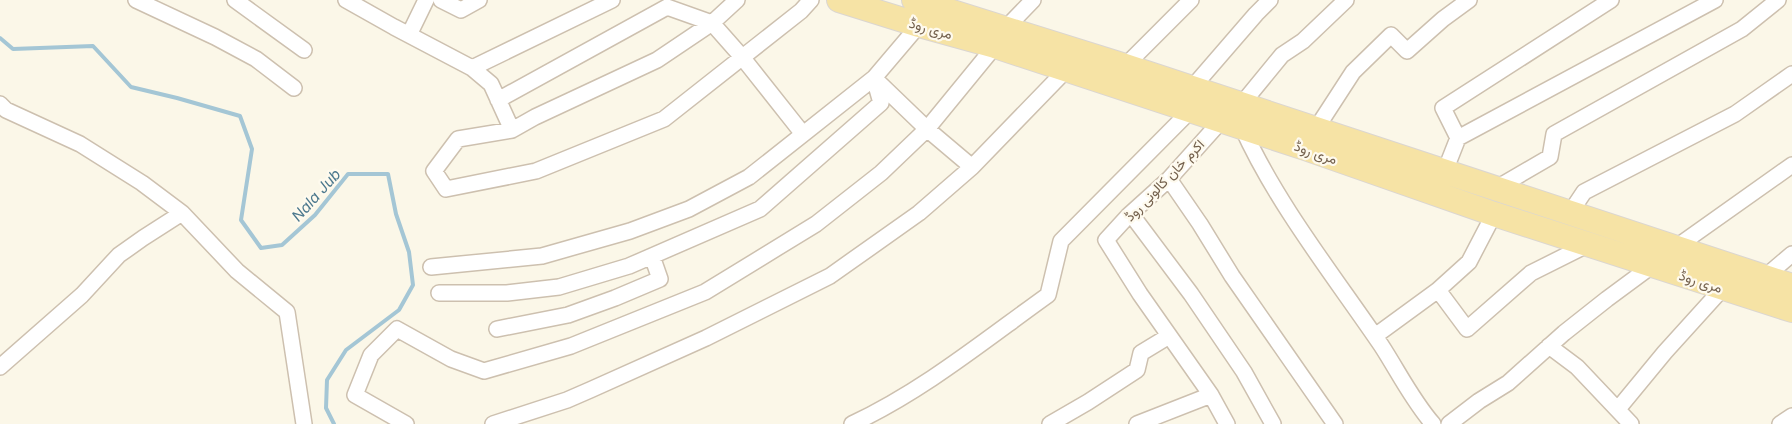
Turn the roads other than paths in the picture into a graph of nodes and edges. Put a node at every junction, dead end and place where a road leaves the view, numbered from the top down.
1 (136, 0) edge
2 (234, 0) edge
3 (346, 0) edge
4 (426, 0) edge
5 (441, 0) edge
6 (480, 0) edge
7 (612, 0) edge
8 (737, 0) edge
9 (810, 0) edge
10 (839, 0) edge
11 (1033, 0) edge
12 (1191, 0) edge
13 (1270, 0) edge
14 (1346, 0) edge
15 (1469, 0) edge
16 (1611, 0) edge
17 (1715, 0) edge
18 (1778, 0) edge
19 (926, 2) edge
20 (712, 23) junction
21 (919, 25) junction
22 (409, 35) junction
23 (1000, 37) junction
24 (304, 50) dead end
25 (742, 57) junction
26 (1125, 66) junction
27 (472, 68) junction
28 (1066, 70) junction
29 (1792, 74) edge
30 (874, 78) junction
31 (294, 88) dead end
32 (1192, 88) junction
33 (498, 100) junction
34 (0, 104) edge
35 (1190, 111) junction
36 (1234, 118) junction
37 (928, 128) junction
38 (1316, 129) junction
39 (512, 130) junction
40 (803, 134) junction
41 (1458, 138) junction
42 (1792, 165) edge
43 (972, 166) junction
44 (1455, 175) junction
45 (1169, 179) junction
46 (1495, 189) junction
47 (1457, 201) junction
48 (182, 213) junction
49 (1570, 213) junction
50 (1131, 214) junction
51 (1494, 214) junction
52 (1589, 244) junction
53 (1675, 248) junction
54 (1792, 254) edge
55 (652, 256) junction
56 (1653, 265) junction
57 (431, 267) dead end
58 (1765, 277) junction
59 (1792, 286) edge
60 (1724, 288) junction
61 (1438, 290) junction
62 (439, 293) dead end
63 (1792, 310) edge
64 (497, 329) dead end
65 (1169, 336) junction
66 (1375, 336) junction
67 (1549, 346) junction
68 (0, 367) edge
69 (1211, 396) junction
70 (1618, 410) junction
71 (1792, 416) edge
72 (304, 424) edge
73 (406, 424) edge
74 (493, 424) edge
75 (852, 424) edge
76 (1050, 424) edge
77 (1137, 424) edge
78 (1226, 424) edge
79 (1273, 424) edge
80 (1335, 424) edge
81 (1433, 424) edge
82 (1449, 424) edge
83 (1631, 424) edge
84 (1780, 424) edge

1 - 31 street
2 - 24 street
3 - 22 street
4 - 22 street
5 - 6 street
7 - 27 street
8 - 20 street
9 - 25 street
10 - 21 main road, مری روڈ
11 - 23 street
12 - 26 street
13 - 32 street
14 - 36 street, اکرم خان کالونی روڈ
15 - 38 street
16 - 41 street
17 - 41 street
18 - 46 street
19 - 23 main road, مری روڈ
20 - 25 street
20 - 33 street
20 - 39 street
21 - 23 main road, مری روڈ
21 - 30 street
22 - 27 street
23 - 26 main road, مری روڈ
23 - 28 main road, مری روڈ
23 - 37 street
25 - 39 street
25 - 40 street
26 - 32 main road, مری روڈ
27 - 33 street
28 - 35 main road, مری روڈ
28 - 43 street
29 - 49 street
30 - 37 street
30 - 40 street
30 - 55 street
32 - 36 main road, مری روڈ
33 - 39 street
34 - 48 street
35 - 36 main road, مری روڈ
35 - 75 street
36 - 38 main road, مری روڈ
36 - 45 street, اکرم خان کالونی روڈ
36 - 47 main road, مری روڈ
36 - 66 street
37 - 43 street
37 - 73 street
38 - 44 main road, مری روڈ
40 - 57 street
41 - 44 street
42 - 53 street
43 - 74 street
44 - 46 main road, مری روڈ
44 - 47 main road
45 - 50 street, اکرم خان کالونی روڈ
45 - 80 street
46 - 49 main road, مری روڈ
47 - 51 main road, مری روڈ
48 - 68 street
48 - 72 street
49 - 53 main road, مری روڈ
50 - 65 street, اکرم خان کالونی روڈ
50 - 79 street
51 - 52 main road, مری روڈ
51 - 61 street
52 - 56 main road, مری روڈ
52 - 61 street
53 - 58 main road, مری روڈ
54 - 58 street
55 - 62 street
55 - 64 street
56 - 60 main road, مری روڈ
56 - 67 street
58 - 59 main road, مری روڈ
60 - 63 main road, مری روڈ
60 - 70 street
61 - 66 street
65 - 69 street
65 - 76 street
66 - 81 street
67 - 70 street
67 - 82 street
69 - 77 street
69 - 78 street
70 - 83 street
71 - 84 street

